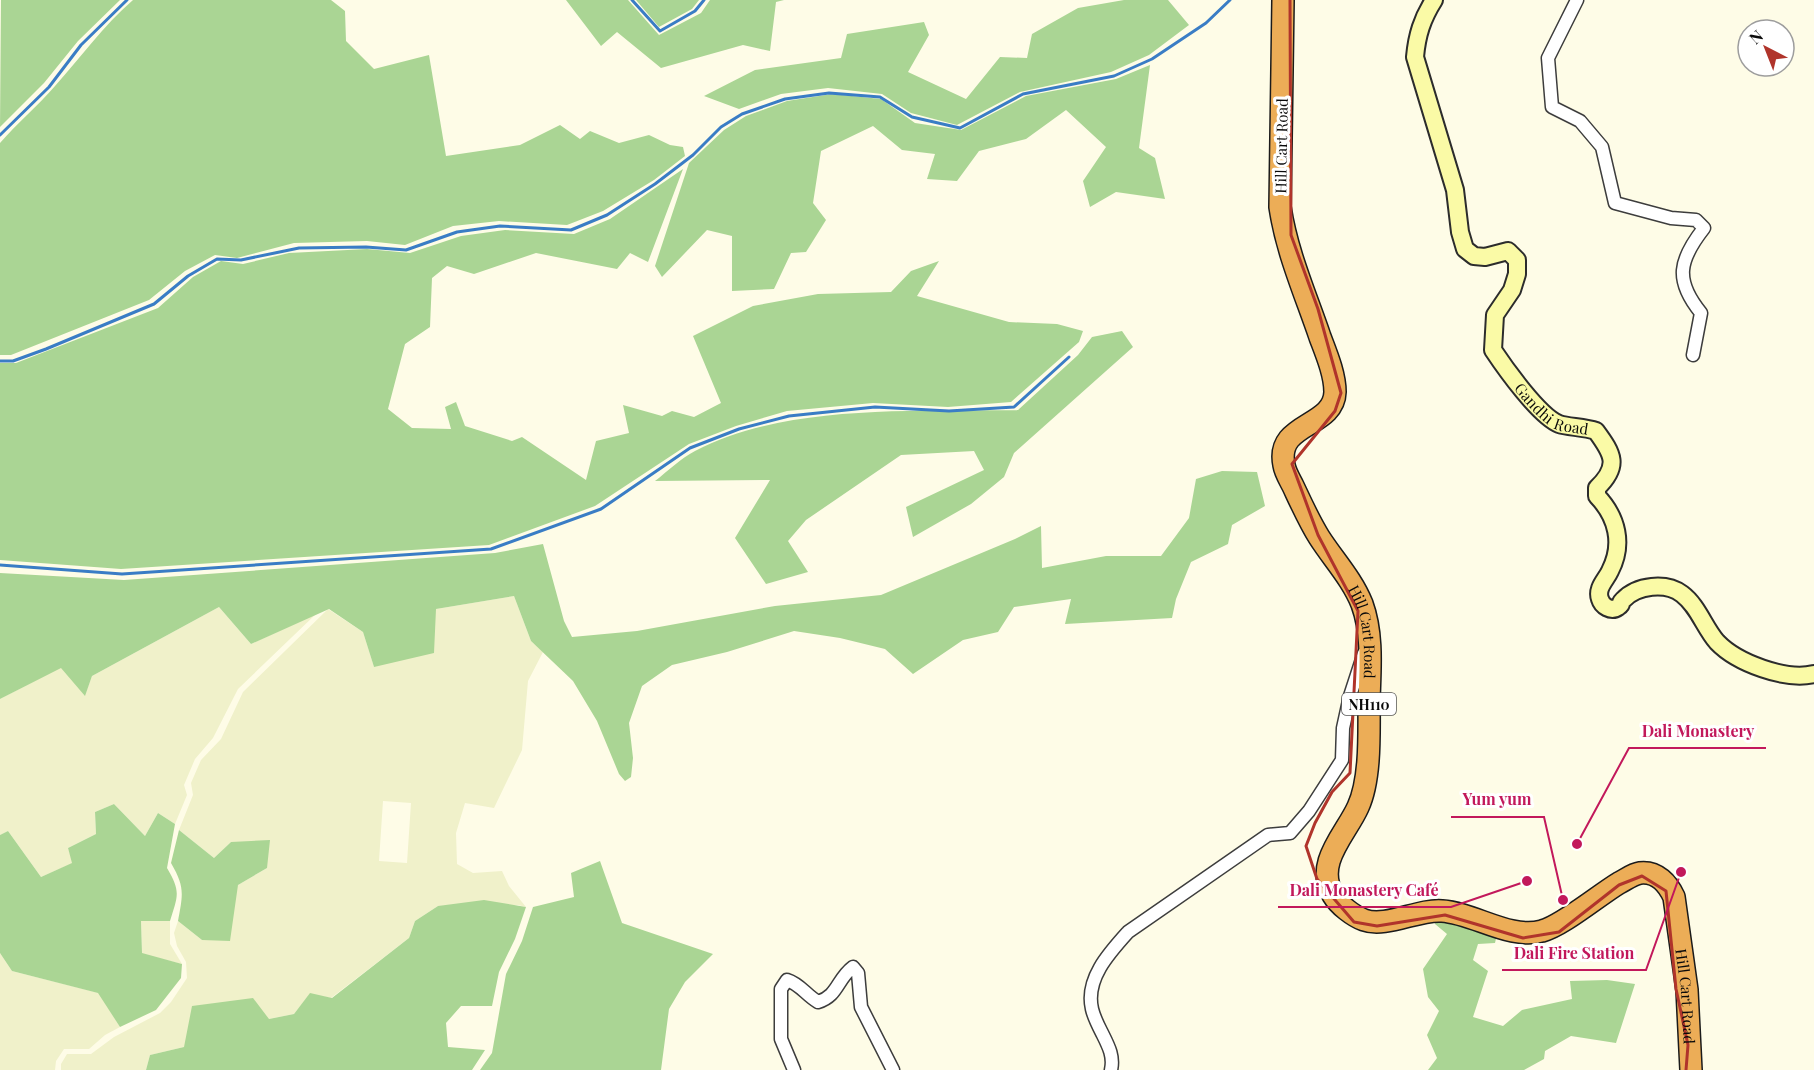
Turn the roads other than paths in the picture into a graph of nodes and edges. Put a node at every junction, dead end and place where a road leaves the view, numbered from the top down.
1 (1283, 0) edge
2 (1434, 0) edge
3 (1576, 0) edge
4 (1693, 355) dead end
5 (1370, 638) junction
6 (1814, 674) edge
7 (794, 1070) edge
8 (893, 1070) edge
9 (1111, 1070) edge
10 (1691, 1070) edge

1 - 5 highway, Hill Cart Road / NH110
2 - 6 main road, Gandhi Road
3 - 4 street
5 - 9 street
5 - 10 highway, Hill Cart Road / NH110
7 - 8 street

